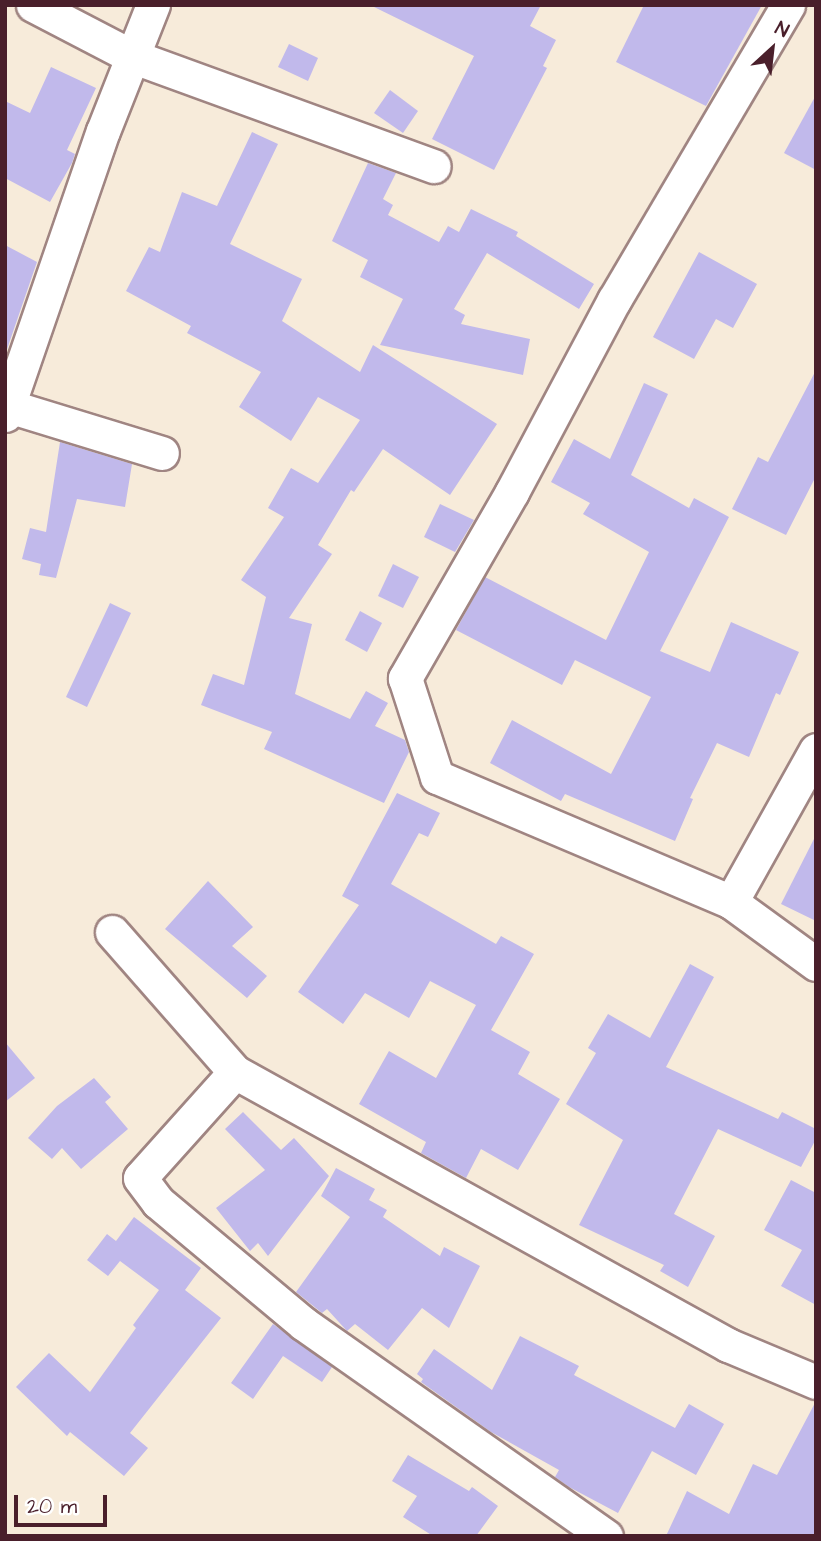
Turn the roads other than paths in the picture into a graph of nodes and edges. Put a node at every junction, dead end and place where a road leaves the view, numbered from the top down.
1 (33, 5) edge
2 (153, 5) edge
3 (788, 5) edge
4 (131, 56) junction
5 (434, 166) dead end
6 (6, 409) edge
7 (162, 453) dead end
8 (816, 750) edge
9 (731, 902) junction
10 (112, 932) dead end
11 (816, 964) edge
12 (234, 1072) junction
13 (816, 1382) edge
14 (606, 1536) edge

1 - 4 street
2 - 4 street
3 - 9 street
4 - 5 street
4 - 6 street
6 - 7 street
8 - 9 street
9 - 11 street
10 - 12 street
12 - 13 street
12 - 14 street

